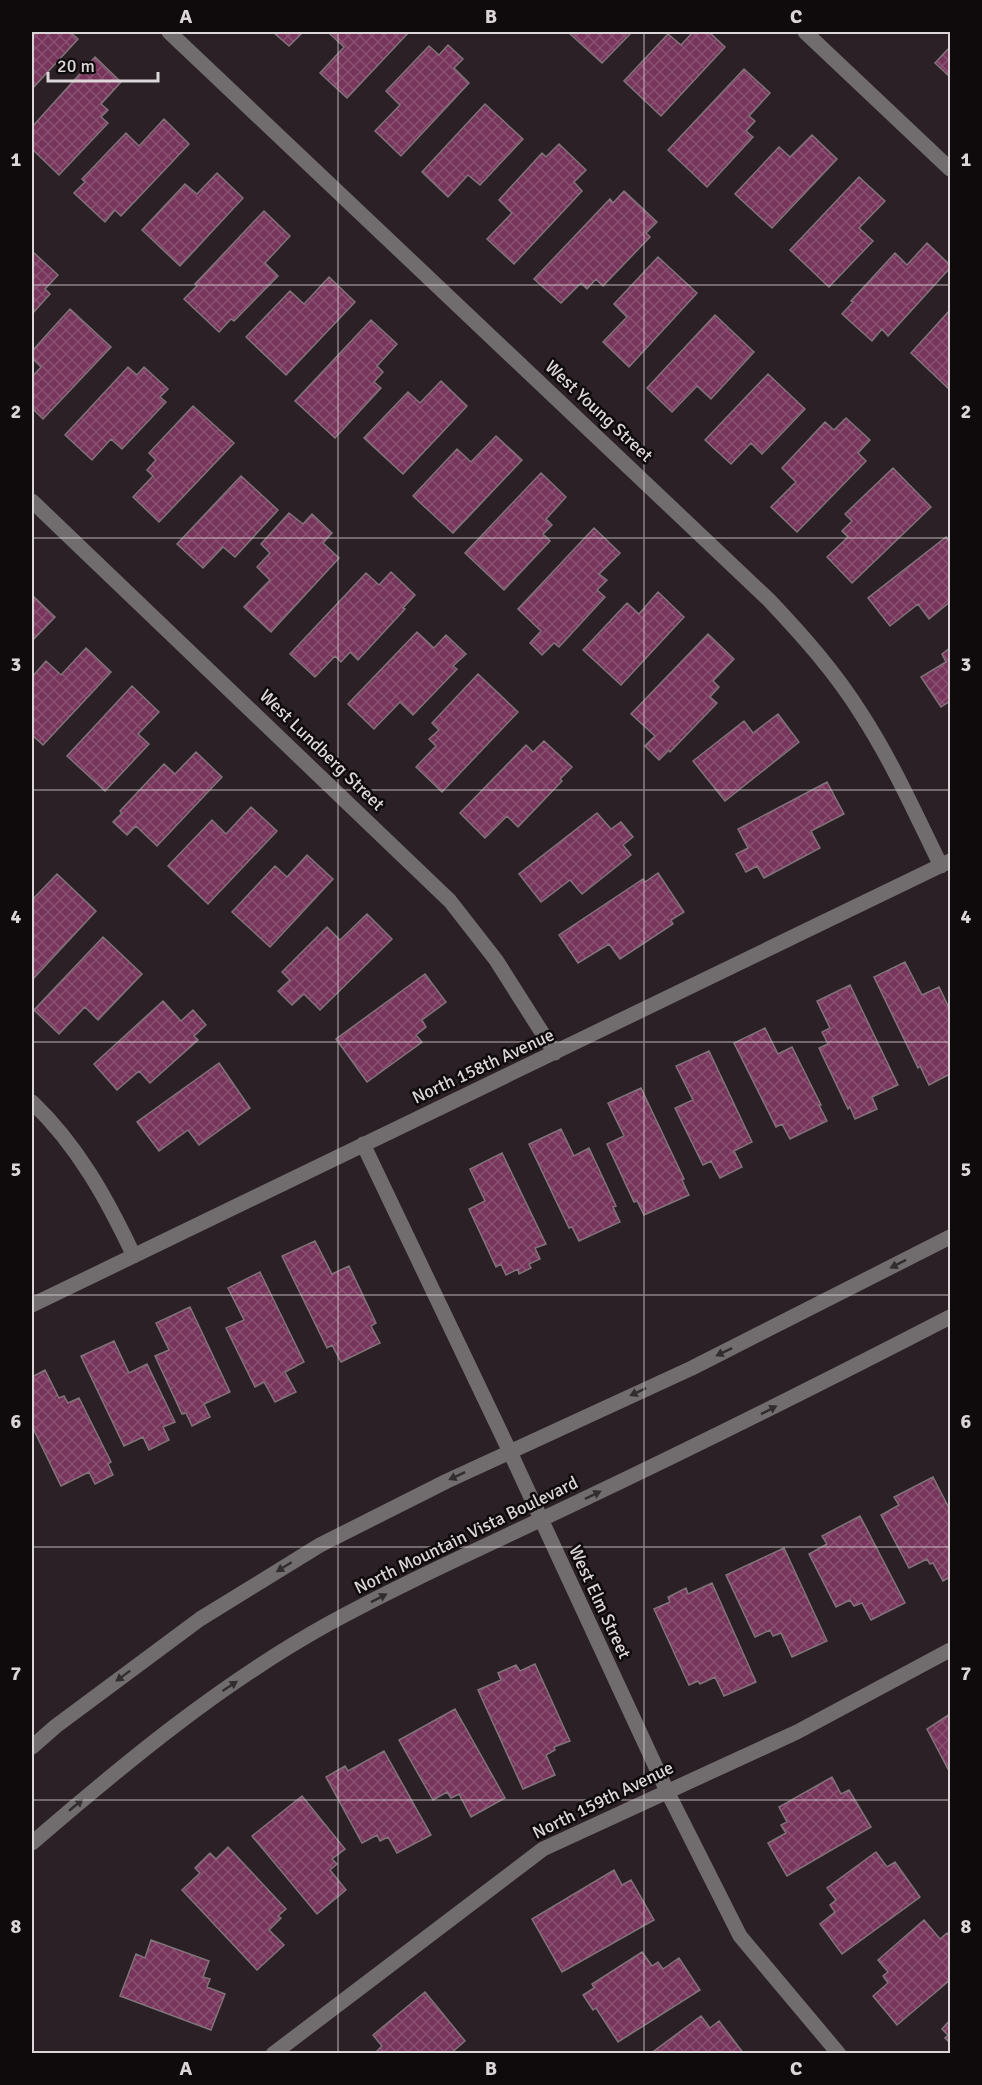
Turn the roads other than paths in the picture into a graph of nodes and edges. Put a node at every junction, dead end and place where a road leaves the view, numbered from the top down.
1 (170, 32) edge
2 (805, 32) edge
3 (951, 169) edge
4 (32, 501) edge
5 (946, 864) edge
6 (555, 1053) junction
7 (32, 1102) edge
8 (363, 1144) junction
9 (951, 1237) edge
10 (134, 1256) junction
11 (32, 1305) edge
12 (951, 1317) edge
13 (510, 1452) junction
14 (540, 1520) junction
15 (951, 1650) edge
16 (32, 1747) edge
17 (666, 1791) junction
18 (32, 1843) edge
19 (273, 2054) edge
20 (839, 2054) edge

1 - 5 street, West Young Street
2 - 3 street
4 - 6 street, West Lundberg Street
5 - 6 street, North 158th Avenue
6 - 8 street, North 158th Avenue
7 - 10 street
8 - 10 street, North 158th Avenue
8 - 13 street, West Elm Street
9 -> 13 street
10 - 11 street, North 158th Avenue
14 -> 12 street, North Mountain Vista Boulevard
13 - 14 street, West Elm Street
13 -> 16 street
14 - 17 street, West Elm Street
18 -> 14 street, North Mountain Vista Boulevard
15 - 17 street, North 159th Avenue
17 - 19 street, North 159th Avenue
17 - 20 street, West Elm Street

